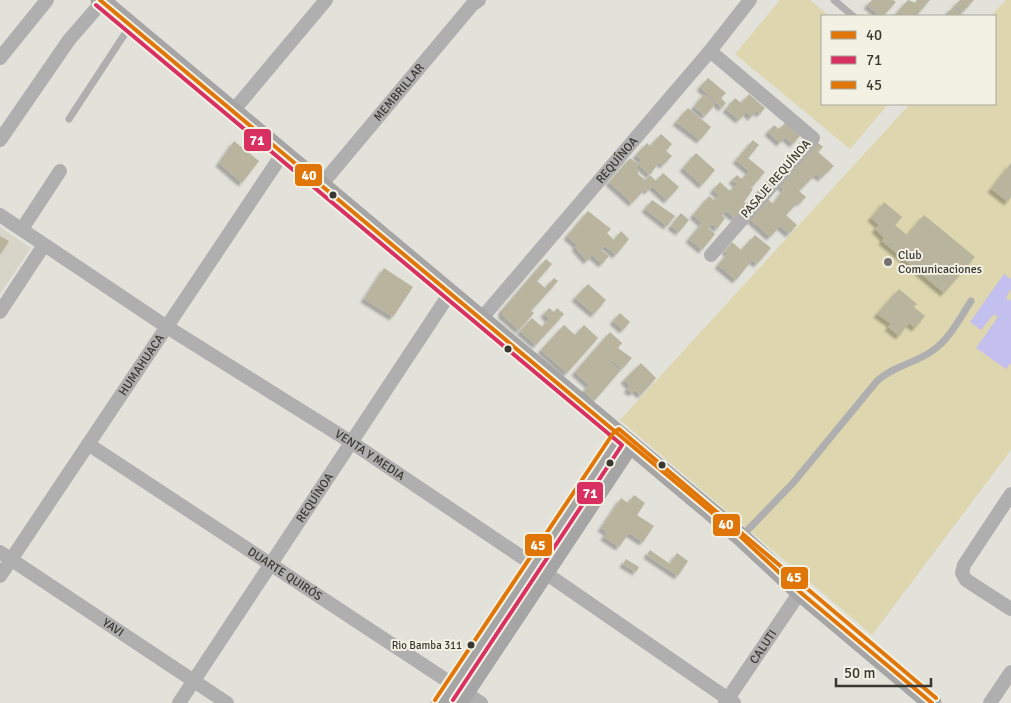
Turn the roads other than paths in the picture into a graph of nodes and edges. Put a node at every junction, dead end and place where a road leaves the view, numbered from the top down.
1 (47, 0) edge
2 (326, 0) edge
3 (479, 0) edge
4 (750, 0) edge
5 (834, 0) edge
6 (101, 1) edge
7 (852, 15) edge
8 (131, 26) junction
9 (710, 50) junction
10 (0, 58) edge
11 (233, 111) junction
12 (69, 119) dead end
13 (0, 140) edge
14 (282, 153) junction
15 (60, 171) dead end
16 (321, 185) junction
17 (0, 215) edge
18 (22, 229) junction
19 (44, 245) junction
20 (711, 255) dead end
21 (450, 293) junction
22 (971, 302) dead end
23 (0, 312) edge
24 (481, 319) junction
25 (167, 327) junction
26 (625, 440) junction
27 (351, 442) junction
28 (88, 444) junction
29 (1011, 494) edge
30 (741, 537) junction
31 (6, 555) edge
32 (269, 565) junction
33 (539, 568) junction
34 (0, 576) edge
35 (800, 592) junction
36 (1011, 609) edge
37 (1011, 672) edge
38 (194, 681) junction
39 (459, 693) edge
40 (729, 702) edge
41 (179, 703) edge
42 (228, 703) edge
43 (440, 703) edge
44 (481, 703) edge
45 (932, 703) edge
46 (990, 703) edge

1 - 10 street
2 - 11 street
3 - 16 street, MEMBRILLAR
4 - 9 street, REQUÍNOA
5 - 7 lane
6 - 8 main road
6 - 13 street
8 - 11 main road
8 - 12 lane
9 - 20 street, PASAJE REQUÍNOA
9 - 24 street, REQUÍNOA
11 - 14 main road
14 - 16 main road
14 - 25 street, HUMAHUACA
15 - 18 street
16 - 21 main road
17 - 18 street, VENTA Y MEDIA
18 - 19 street, VENTA Y MEDIA
19 - 23 street
19 - 25 street, VENTA Y MEDIA
21 - 24 main road
21 - 27 street, REQUÍNOA
22 - 30 lane
24 - 26 main road
25 - 27 street, VENTA Y MEDIA
25 - 28 street, HUMAHUACA
26 - 30 main road
26 - 33 main road
27 - 32 street, REQUÍNOA
27 - 33 street, VENTA Y MEDIA
28 - 31 street, HUMAHUACA
28 - 32 street, DUARTE QUIRÓS
29 - 36 street
30 - 35 main road
31 - 34 street, HUMAHUACA
31 - 38 street, YAVI
32 - 38 street, REQUÍNOA
32 - 39 street, DUARTE QUIRÓS
33 - 39 main road
33 - 40 street, VENTA Y MEDIA
35 - 40 street, CALUTI
35 - 45 main road
37 - 46 street
38 - 41 street, REQUÍNOA
38 - 42 street, YAVI
39 - 43 main road
39 - 44 street, DUARTE QUIRÓS

